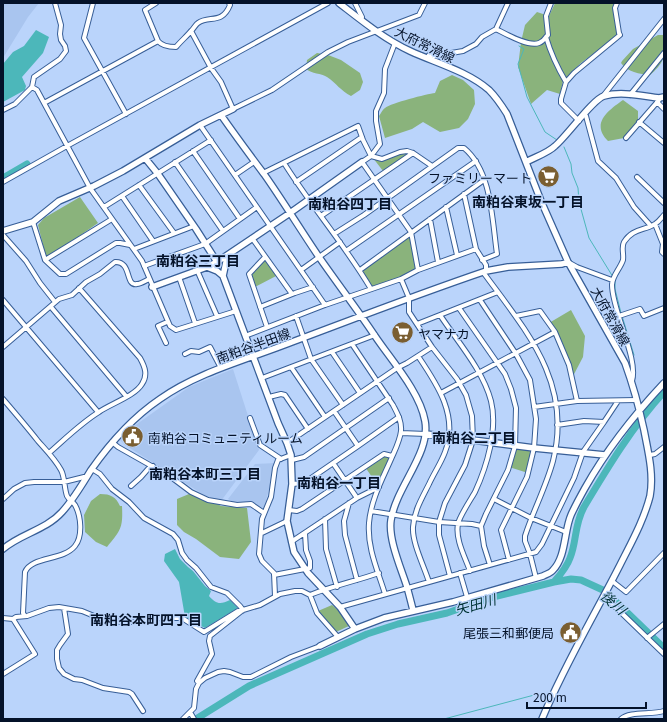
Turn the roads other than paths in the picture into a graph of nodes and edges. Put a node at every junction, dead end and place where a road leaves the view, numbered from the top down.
1 (56, 3) edge
2 (93, 3) edge
3 (156, 3) edge
4 (229, 3) edge
5 (328, 3) edge
6 (339, 3) edge
7 (355, 3) edge
8 (425, 3) edge
9 (508, 3) edge
10 (551, 3) edge
11 (617, 3) edge
12 (664, 19) edge
13 (361, 20) junction
14 (496, 29) junction
15 (191, 31) junction
16 (376, 31) junction
17 (546, 37) junction
18 (158, 41) junction
19 (395, 43) junction
20 (664, 53) edge
21 (427, 58) junction
22 (211, 68) junction
23 (102, 71) junction
24 (566, 82) junction
25 (32, 87) junction
26 (630, 95) junction
27 (603, 96) junction
28 (660, 99) edge
29 (44, 103) junction
30 (233, 109) junction
31 (664, 109) edge
32 (3, 110) edge
33 (126, 114) junction
34 (221, 115) junction
35 (586, 116) dead end
36 (579, 121) junction
37 (639, 122) junction
38 (200, 125) junction
39 (362, 137) junction
40 (626, 138) dead end
41 (211, 140) junction
42 (664, 143) edge
43 (67, 146) junction
44 (193, 151) junction
45 (413, 153) junction
46 (371, 156) junction
47 (145, 158) junction
48 (476, 161) junction
49 (175, 162) junction
50 (254, 162) junction
51 (362, 162) junction
52 (526, 162) junction
53 (284, 163) junction
54 (432, 166) junction
55 (263, 173) junction
56 (158, 174) junction
57 (235, 175) junction
58 (637, 177) dead end
59 (375, 180) junction
60 (484, 180) junction
61 (3, 182) edge
62 (296, 182) junction
63 (139, 185) junction
64 (90, 188) junction
65 (464, 194) junction
66 (122, 196) junction
67 (387, 198) junction
68 (308, 199) junction
69 (664, 203) edge
70 (104, 207) junction
71 (257, 207) junction
72 (446, 207) junction
73 (290, 213) junction
74 (399, 215) junction
75 (664, 215) edge
76 (321, 216) junction
77 (112, 219) junction
78 (240, 219) junction
79 (430, 219) junction
80 (33, 222) junction
81 (653, 225) junction
82 (194, 226) junction
83 (270, 226) junction
84 (3, 231) edge
85 (223, 231) junction
86 (411, 232) junction
87 (174, 234) junction
88 (334, 234) junction
89 (3, 235) edge
90 (252, 238) junction
91 (153, 241) junction
92 (340, 242) junction
93 (205, 244) junction
94 (130, 245) junction
95 (134, 249) junction
96 (476, 249) junction
97 (346, 251) junction
98 (231, 253) junction
99 (664, 254) edge
100 (457, 255) junction
101 (265, 257) junction
102 (319, 257) junction
103 (45, 260) junction
104 (482, 260) junction
105 (217, 262) junction
106 (438, 262) junction
107 (568, 262) junction
108 (144, 266) junction
109 (207, 267) junction
110 (197, 270) junction
111 (301, 270) junction
112 (360, 270) junction
113 (418, 270) junction
114 (485, 271) junction
115 (223, 276) junction
116 (179, 277) junction
117 (149, 279) junction
118 (401, 279) junction
119 (612, 280) junction
120 (152, 287) junction
121 (313, 287) junction
122 (79, 288) junction
123 (371, 289) junction
124 (498, 292) junction
125 (292, 294) junction
126 (348, 297) junction
127 (409, 298) junction
128 (3, 300) edge
129 (480, 300) junction
130 (55, 302) junction
131 (325, 305) junction
132 (51, 307) junction
133 (260, 307) junction
134 (459, 308) junction
135 (664, 308) edge
136 (236, 311) junction
137 (440, 315) junction
138 (216, 316) junction
139 (296, 316) junction
140 (516, 316) junction
141 (619, 316) junction
142 (362, 317) junction
143 (167, 322) junction
144 (195, 323) junction
145 (417, 324) junction
146 (27, 327) junction
147 (267, 327) junction
148 (555, 332) junction
149 (375, 335) junction
150 (245, 336) junction
151 (304, 338) junction
152 (166, 343) dead end
153 (352, 344) junction
154 (535, 344) junction
155 (3, 347) edge
156 (432, 347) junction
157 (332, 352) junction
158 (185, 354) dead end
159 (516, 354) junction
160 (254, 356) junction
161 (418, 356) junction
162 (311, 359) junction
163 (631, 360) junction
164 (625, 363) junction
165 (498, 364) junction
166 (291, 367) junction
167 (221, 368) junction
168 (397, 368) junction
169 (480, 373) junction
170 (262, 378) junction
171 (632, 380) junction
172 (378, 381) junction
173 (664, 383) edge
174 (460, 384) junction
175 (360, 393) junction
176 (441, 393) junction
177 (126, 396) junction
178 (269, 397) junction
179 (389, 398) junction
180 (3, 399) edge
181 (637, 400) junction
182 (576, 401) junction
183 (618, 401) junction
184 (557, 404) junction
185 (343, 405) junction
186 (534, 407) junction
187 (640, 410) junction
188 (334, 411) junction
189 (98, 412) junction
190 (325, 417) junction
191 (399, 417) junction
192 (250, 418) dead end
193 (604, 422) junction
194 (557, 425) junction
195 (346, 428) junction
196 (308, 429) junction
197 (401, 434) junction
198 (426, 434) junction
199 (448, 437) junction
200 (473, 440) junction
201 (112, 442) junction
202 (287, 443) junction
203 (490, 443) junction
204 (358, 446) junction
205 (515, 446) junction
206 (664, 447) edge
207 (534, 448) junction
208 (555, 449) junction
209 (583, 452) junction
210 (49, 453) junction
211 (605, 455) junction
212 (650, 455) junction
213 (392, 456) junction
214 (291, 458) junction
215 (281, 459) junction
216 (333, 464) junction
217 (153, 466) junction
218 (92, 469) junction
219 (86, 477) junction
220 (344, 480) junction
221 (64, 482) junction
222 (292, 484) junction
223 (131, 486) dead end
224 (379, 487) junction
225 (357, 498) junction
226 (3, 499) edge
227 (494, 499) junction
228 (71, 501) junction
229 (349, 503) junction
230 (512, 508) junction
231 (289, 510) junction
232 (371, 511) junction
233 (264, 513) junction
234 (392, 514) junction
235 (414, 518) junction
236 (531, 518) junction
237 (325, 519) junction
238 (287, 521) junction
239 (439, 522) junction
240 (458, 523) junction
241 (481, 526) junction
242 (551, 526) junction
243 (305, 532) junction
244 (566, 532) junction
245 (262, 533) junction
246 (291, 542) junction
247 (3, 549) edge
248 (664, 553) edge
249 (530, 554) junction
250 (509, 560) junction
251 (490, 565) junction
252 (305, 569) junction
253 (470, 571) junction
254 (379, 573) junction
255 (460, 573) junction
256 (274, 575) junction
257 (450, 576) junction
258 (536, 578) junction
259 (357, 580) junction
260 (429, 582) junction
261 (612, 582) junction
262 (337, 587) junction
263 (407, 588) junction
264 (324, 589) junction
265 (385, 594) junction
266 (310, 595) junction
267 (275, 596) junction
268 (604, 596) junction
269 (466, 597) junction
270 (340, 607) junction
271 (64, 608) junction
272 (413, 610) junction
273 (242, 611) junction
274 (25, 616) junction
275 (3, 618) edge
276 (12, 619) junction
277 (664, 624) edge
278 (355, 629) junction
279 (338, 637) junction
280 (647, 638) junction
281 (320, 646) joint
282 (664, 654) edge
283 (3, 674) edge
284 (200, 683) junction
285 (664, 710) edge
286 (143, 711) dead end
287 (192, 716) edge
288 (183, 719) edge
289 (542, 719) edge
290 (620, 719) edge

1 - 25 street
2 - 23 street
3 - 18 street
4 - 15 street
5 - 22 street
6 - 13 street, 大府常滑線
7 - 13 street
8 - 16 street
9 - 14 street
10 - 17 street
11 - 24 street
12 - 27 street
13 - 16 street, 大府常滑線
14 - 17 street
14 - 21 street
15 - 18 street
15 - 22 street
16 - 19 street, 大府常滑線
16 - 30 street
17 - 24 street
18 - 23 street
19 - 21 street, 大府常滑線
19 - 46 street
20 - 26 street
21 - 52 street, 大府常滑線
22 - 30 street
22 - 33 street
23 - 29 street
23 - 33 street
24 - 36 street
25 - 29 street
25 - 32 street
26 - 27 street
26 - 28 street
27 - 36 street
28 - 31 street
28 - 37 street
29 - 43 street
30 - 34 street
33 - 43 street
34 - 38 street
34 - 50 street
35 - 81 street
36 - 52 street
37 - 40 street
37 - 42 street
38 - 41 street
38 - 47 street
39 - 46 street
39 - 53 street
39 - 62 street
41 - 44 street
41 - 57 street
43 - 61 street
43 - 64 street
44 - 49 street
44 - 78 street
45 - 46 street
45 - 54 street
45 - 59 street
46 - 51 street
47 - 56 street
47 - 64 street
48 - 54 street
48 - 60 street
48 - 74 street
49 - 56 street
49 - 85 street
50 - 55 street
50 - 57 street
51 - 59 street
51 - 68 street
52 - 107 street, 大府常滑線
53 - 55 street
53 - 62 street
54 - 67 street
55 - 73 street
56 - 63 street
56 - 82 street
57 - 71 street
58 - 69 street
59 - 67 street
59 - 76 street
60 - 65 street
60 - 104 street
62 - 68 street
63 - 66 street
63 - 87 street
64 - 70 street
64 - 80 street
65 - 72 street
65 - 96 street
66 - 70 street
66 - 91 street
67 - 74 street
67 - 88 street
68 - 73 street
68 - 76 street
70 - 77 street
71 - 78 street
71 - 83 street
72 - 79 street
72 - 100 street
73 - 83 street
73 - 102 street
74 - 86 street
74 - 97 street
75 - 81 street
76 - 88 street
77 - 94 street
77 - 103 street
78 - 85 street
79 - 86 street
79 - 106 street
80 - 84 street
80 - 103 street
81 - 99 street
81 - 119 street
82 - 87 street
82 - 93 street
83 - 90 street
83 - 111 street
85 - 93 street
86 - 112 street
86 - 113 street
87 - 91 street
88 - 92 street
89 - 130 street
90 - 98 street
90 - 101 street
91 - 95 street
92 - 97 street
92 - 102 street
93 - 105 street
93 - 108 street
94 - 95 street
94 - 103 street
95 - 108 street
96 - 100 street
96 - 104 street
97 - 112 street
98 - 105 street
98 - 115 street
100 - 106 street
101 - 125 street
101 - 133 street
102 - 111 street
102 - 126 street
104 - 114 street
105 - 109 street
106 - 113 street
107 - 114 street, 南粕谷半田線
107 - 119 street
107 - 164 street, 大府常滑線
108 - 117 street
109 - 110 street
109 - 115 street
110 - 116 street
110 - 138 street
111 - 121 street
112 - 123 street
113 - 118 street
114 - 124 street
114 - 127 street, 南粕谷半田線
115 - 136 street
116 - 120 street
116 - 144 street
117 - 120 street
117 - 122 street
118 - 123 street
118 - 127 street
119 - 141 street
120 - 143 street
121 - 125 street
121 - 131 street
122 - 130 street
122 - 177 street
123 - 126 street
124 - 129 street
124 - 140 street
125 - 133 street
126 - 131 street
126 - 142 street
127 - 142 street, 南粕谷半田線
127 - 145 street
128 - 146 street
129 - 134 street
129 - 159 street
130 - 132 street
131 - 139 street
132 - 146 street
132 - 177 street
133 - 147 street
134 - 137 street
134 - 165 street
135 - 141 street
136 - 138 street
136 - 150 street
137 - 145 street
137 - 169 street
138 - 144 street
139 - 147 street
139 - 151 street
140 - 148 street
140 - 154 street
141 - 163 street
142 - 149 street
142 - 151 street, 南粕谷半田線
143 - 144 street
143 - 152 street
145 - 156 street
146 - 155 street
146 - 189 street
147 - 150 street
148 - 154 street
148 - 182 street
149 - 153 street
149 - 168 street
150 - 160 street
151 - 160 street, 南粕谷半田線
151 - 162 street
153 - 157 street
153 - 172 street
154 - 159 street
154 - 184 street
156 - 161 street
156 - 174 street
157 - 162 street
157 - 175 street
158 - 167 street
159 - 165 street
159 - 186 street
160 - 167 street, 南粕谷半田線
160 - 170 street
161 - 168 street
161 - 176 street
162 - 166 street
162 - 185 street
163 - 164 street
163 - 171 street
164 - 171 street, 大府常滑線
165 - 169 street
165 - 205 street
166 - 170 street
166 - 190 street
167 - 201 street, 南粕谷半田線
168 - 172 street
168 - 198 street
169 - 174 street
169 - 203 street
170 - 178 street
171 - 181 street, 大府常滑線
172 - 175 street
172 - 179 street
173 - 187 street
174 - 176 street
174 - 200 street
175 - 185 street
176 - 199 street
177 - 189 street
178 - 196 street
178 - 202 street
179 - 191 street
179 - 195 street
180 - 210 street
181 - 183 street
181 - 187 street, 大府常滑線
182 - 183 street
182 - 184 street
183 - 193 street
184 - 186 street
184 - 194 street
185 - 188 street
186 - 207 street
187 - 211 street
187 - 212 street, 大府常滑線
188 - 190 street
188 - 195 street
189 - 210 street
190 - 196 street
191 - 197 street
191 - 204 street
192 - 215 street
193 - 194 street
193 - 209 street
194 - 208 street
195 - 204 street
195 - 214 street
196 - 202 street
197 - 198 street
197 - 213 street
198 - 199 street
198 - 234 street
199 - 200 street
199 - 235 street
200 - 203 street
200 - 239 street
201 - 217 street
201 - 218 street, 南粕谷半田線
202 - 214 street
203 - 205 street
203 - 240 street
204 - 216 street
205 - 207 street
205 - 227 street
206 - 212 street
207 - 208 street
207 - 230 street
208 - 209 street
208 - 236 street
209 - 211 street
209 - 242 street
210 - 221 street
211 - 244 street
212 - 261 street, 大府常滑線
213 - 220 street
213 - 224 street
214 - 215 street
214 - 222 street
215 - 233 street
216 - 220 street
216 - 222 street
217 - 223 street
217 - 233 street
218 - 219 street, 南粕谷半田線
218 - 273 street
219 - 221 street
219 - 228 street, 南粕谷半田線
220 - 225 street
220 - 231 street
221 - 226 street
221 - 228 street
222 - 231 street
224 - 225 street
224 - 232 street
225 - 229 street
227 - 230 street
227 - 241 street
228 - 247 street, 南粕谷半田線
228 - 274 street
229 - 237 street
229 - 259 street
230 - 236 street
230 - 250 street
231 - 238 street
232 - 234 street
232 - 254 street
233 - 245 street
234 - 235 street
234 - 263 street
235 - 239 street
235 - 260 street
236 - 242 street
236 - 249 street
237 - 243 street
237 - 262 street
238 - 245 street
238 - 246 street
239 - 240 street
239 - 257 street
240 - 241 street
240 - 253 street
241 - 251 street
242 - 244 street
242 - 249 street
243 - 246 street
243 - 252 street
244 - 258 street
245 - 256 street
246 - 252 street
248 - 261 street
249 - 250 street
249 - 258 street
250 - 251 street
251 - 253 street
252 - 256 street
252 - 264 street
253 - 255 street
254 - 259 street
254 - 265 street
255 - 257 street
255 - 269 street
256 - 267 street
257 - 260 street
258 - 269 street
259 - 262 street
260 - 263 street
261 - 268 street, 大府常滑線
262 - 264 street
263 - 265 street
263 - 272 street
264 - 266 street
264 - 270 street
265 - 270 street
266 - 267 street
266 - 279 street
267 - 273 street
268 - 280 street
268 - 289 street, 大府常滑線
269 - 272 street
270 - 278 street
271 - 273 street
271 - 274 street
271 - 286 street
272 - 278 street
273 - 284 street
274 - 276 street
275 - 276 street
276 - 283 street
277 - 280 street
278 - 279 street
279 - 281 street
280 - 282 street
281 - 284 street
284 - 287 street
285 - 290 street
287 - 288 street

